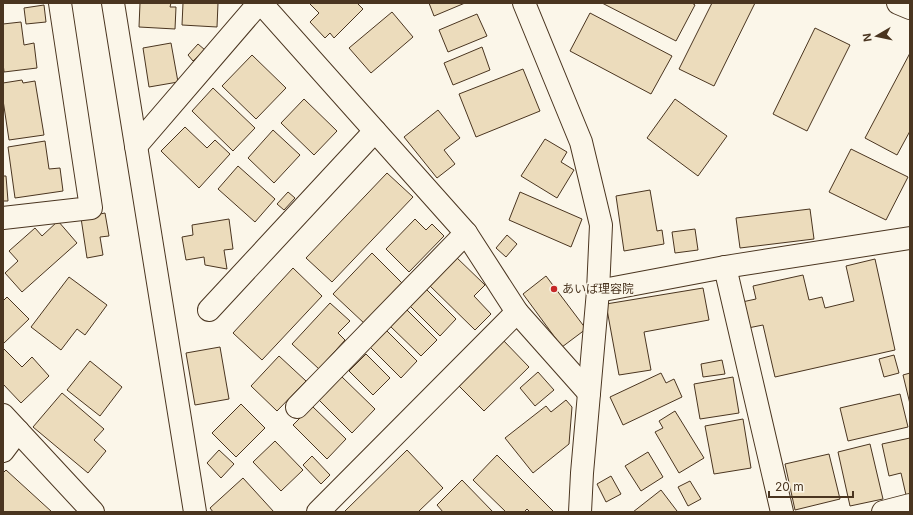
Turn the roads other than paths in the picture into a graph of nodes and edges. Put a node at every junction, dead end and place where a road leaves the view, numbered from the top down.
1 (60, 3) edge
2 (113, 3) edge
3 (260, 3) edge
4 (524, 3) edge
5 (898, 3) edge
6 (910, 8) edge
7 (375, 131) junction
8 (136, 146) junction
9 (3, 218) edge
10 (466, 233) junction
11 (910, 238) edge
12 (725, 268) junction
13 (598, 291) junction
14 (208, 310) dead end
15 (516, 312) junction
16 (589, 393) junction
17 (297, 407) dead end
18 (3, 415) edge
19 (18, 431) junction
20 (3, 450) edge
21 (910, 505) edge
22 (576, 507) edge
23 (92, 512) edge
24 (195, 512) edge
25 (318, 512) edge
26 (782, 512) edge
27 (883, 512) edge

1 - 9 street
2 - 8 street
3 - 7 street
3 - 8 street
4 - 13 street
5 - 6 street
7 - 10 street
7 - 14 street
8 - 24 street
10 - 15 street
10 - 17 street
11 - 12 street
12 - 13 street
12 - 26 street
13 - 16 street
15 - 16 street
15 - 25 street
16 - 22 street
18 - 19 street
19 - 20 street
19 - 23 street
21 - 27 street

